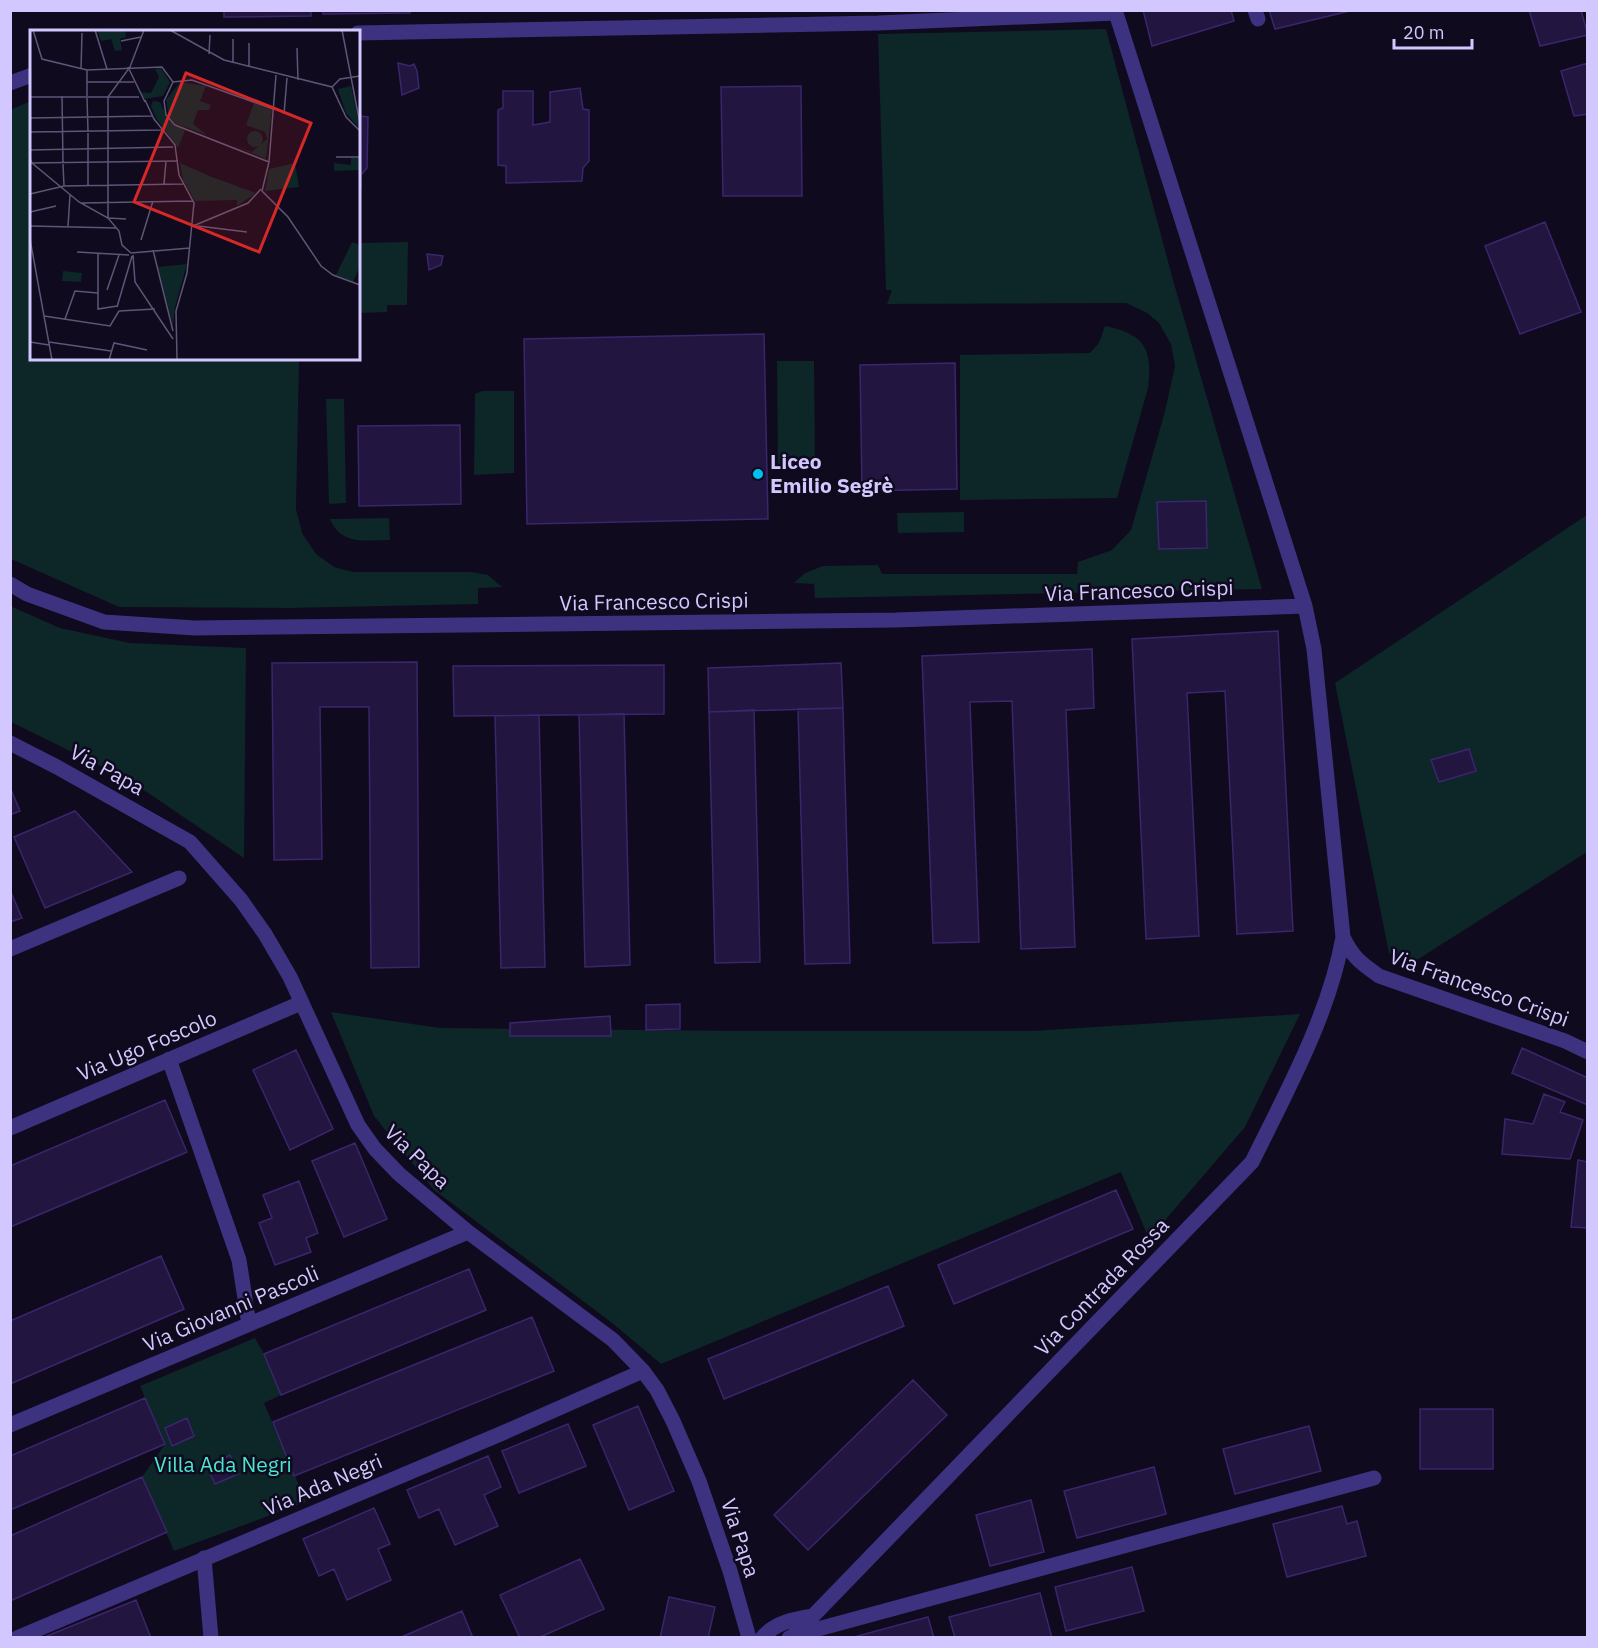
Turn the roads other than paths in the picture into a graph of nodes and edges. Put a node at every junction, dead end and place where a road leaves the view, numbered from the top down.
1 (1116, 12) edge
2 (360, 33) edge
3 (30, 76) edge
4 (10, 83) edge
5 (10, 584) edge
6 (1305, 606) junction
7 (10, 743) edge
8 (179, 878) dead end
9 (1343, 937) junction
10 (10, 949) edge
11 (301, 1003) junction
12 (1587, 1052) edge
13 (169, 1059) junction
14 (10, 1128) edge
15 (468, 1232) junction
16 (249, 1324) junction
17 (643, 1371) junction
18 (10, 1425) edge
19 (1374, 1478) dead end
20 (204, 1558) junction
21 (813, 1616) junction
22 (791, 1637) edge
23 (17, 1638) edge
24 (211, 1638) edge
25 (748, 1638) edge
26 (762, 1638) edge

1 - 2 street, Via Francesco Crispi
1 - 6 street, Via Francesco Crispi
3 - 4 street
5 - 6 street, Via Francesco Crispi
6 - 9 street, Via Francesco Crispi
7 - 11 street, Via Papa
8 - 10 street
9 - 12 street, Via Francesco Crispi
9 - 21 street, Via Contrada Rossa
11 - 13 street, Via Ugo Foscolo
11 - 15 street, Via Papa
13 - 14 street, Via Ugo Foscolo
13 - 16 street
15 - 16 street, Via Giovanni Pascoli
15 - 17 street, Via Papa
16 - 18 street, Via Giovanni Pascoli
17 - 20 street, Via Ada Negri
17 - 25 street, Via Papa
19 - 22 street, Via Contrada Rossa
20 - 23 street, Via Ada Negri
20 - 24 street
21 - 22 street, Via Contrada Rossa
21 - 26 street

